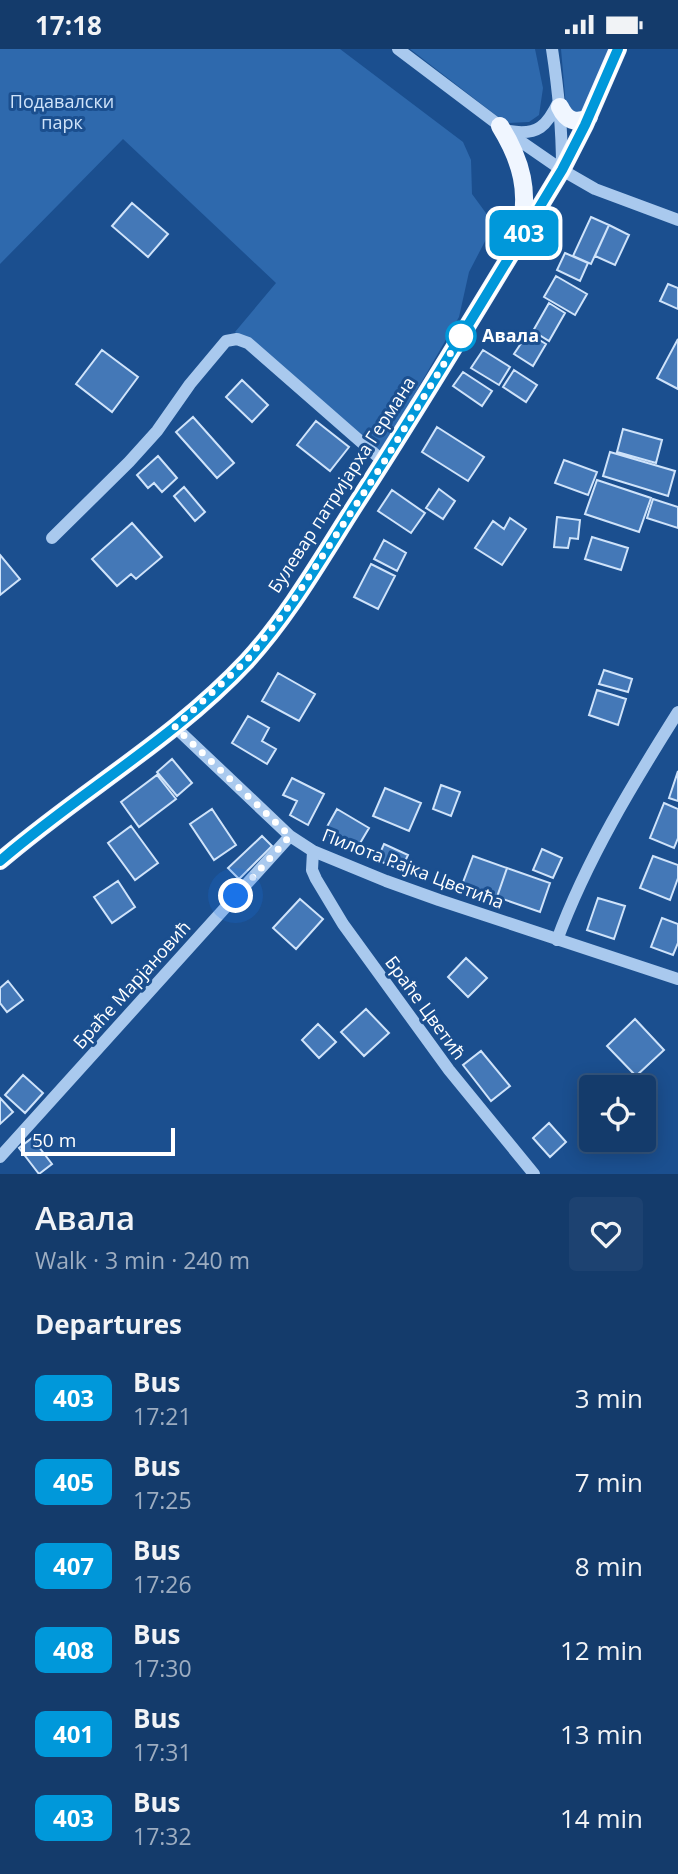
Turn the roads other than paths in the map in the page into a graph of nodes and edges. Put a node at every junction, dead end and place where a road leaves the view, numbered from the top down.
1 (398, 49) edge
2 (552, 49) edge
3 (618, 49) edge
4 (560, 104) junction
5 (589, 117) junction
6 (503, 128) junction
7 (562, 170) junction
8 (678, 220) edge
9 (516, 247) junction
10 (384, 462) junction
11 (52, 538) dead end
12 (678, 712) edge
13 (175, 727) junction
14 (290, 836) junction
15 (313, 851) junction
16 (0, 861) edge
17 (557, 940) junction
18 (678, 979) edge
19 (0, 1157) edge
20 (534, 1174) edge

1 - 6 street
2 - 4 street
3 - 5 main road, Булевар патријарха Германа
4 - 5 main road
4 - 6 street
4 - 7 street
5 - 7 main road, Булевар патријарха Германа
6 - 7 street
6 - 9 main road
7 - 8 street
7 - 9 main road, Булевар патријарха Германа
9 - 10 main road, Булевар патријарха Германа
10 - 11 street
10 - 13 main road, Булевар патријарха Германа
12 - 17 street
13 - 14 street, Пилота Рајка Цветића
13 - 16 main road, Булевар патријарха Германа
14 - 15 street, Пилота Рајка Цветића
14 - 19 street, Браће Марјановић
15 - 17 street, Пилота Рајка Цветића
15 - 20 street, Браће Цветић
17 - 18 street, Пилота Рајка Цветића

